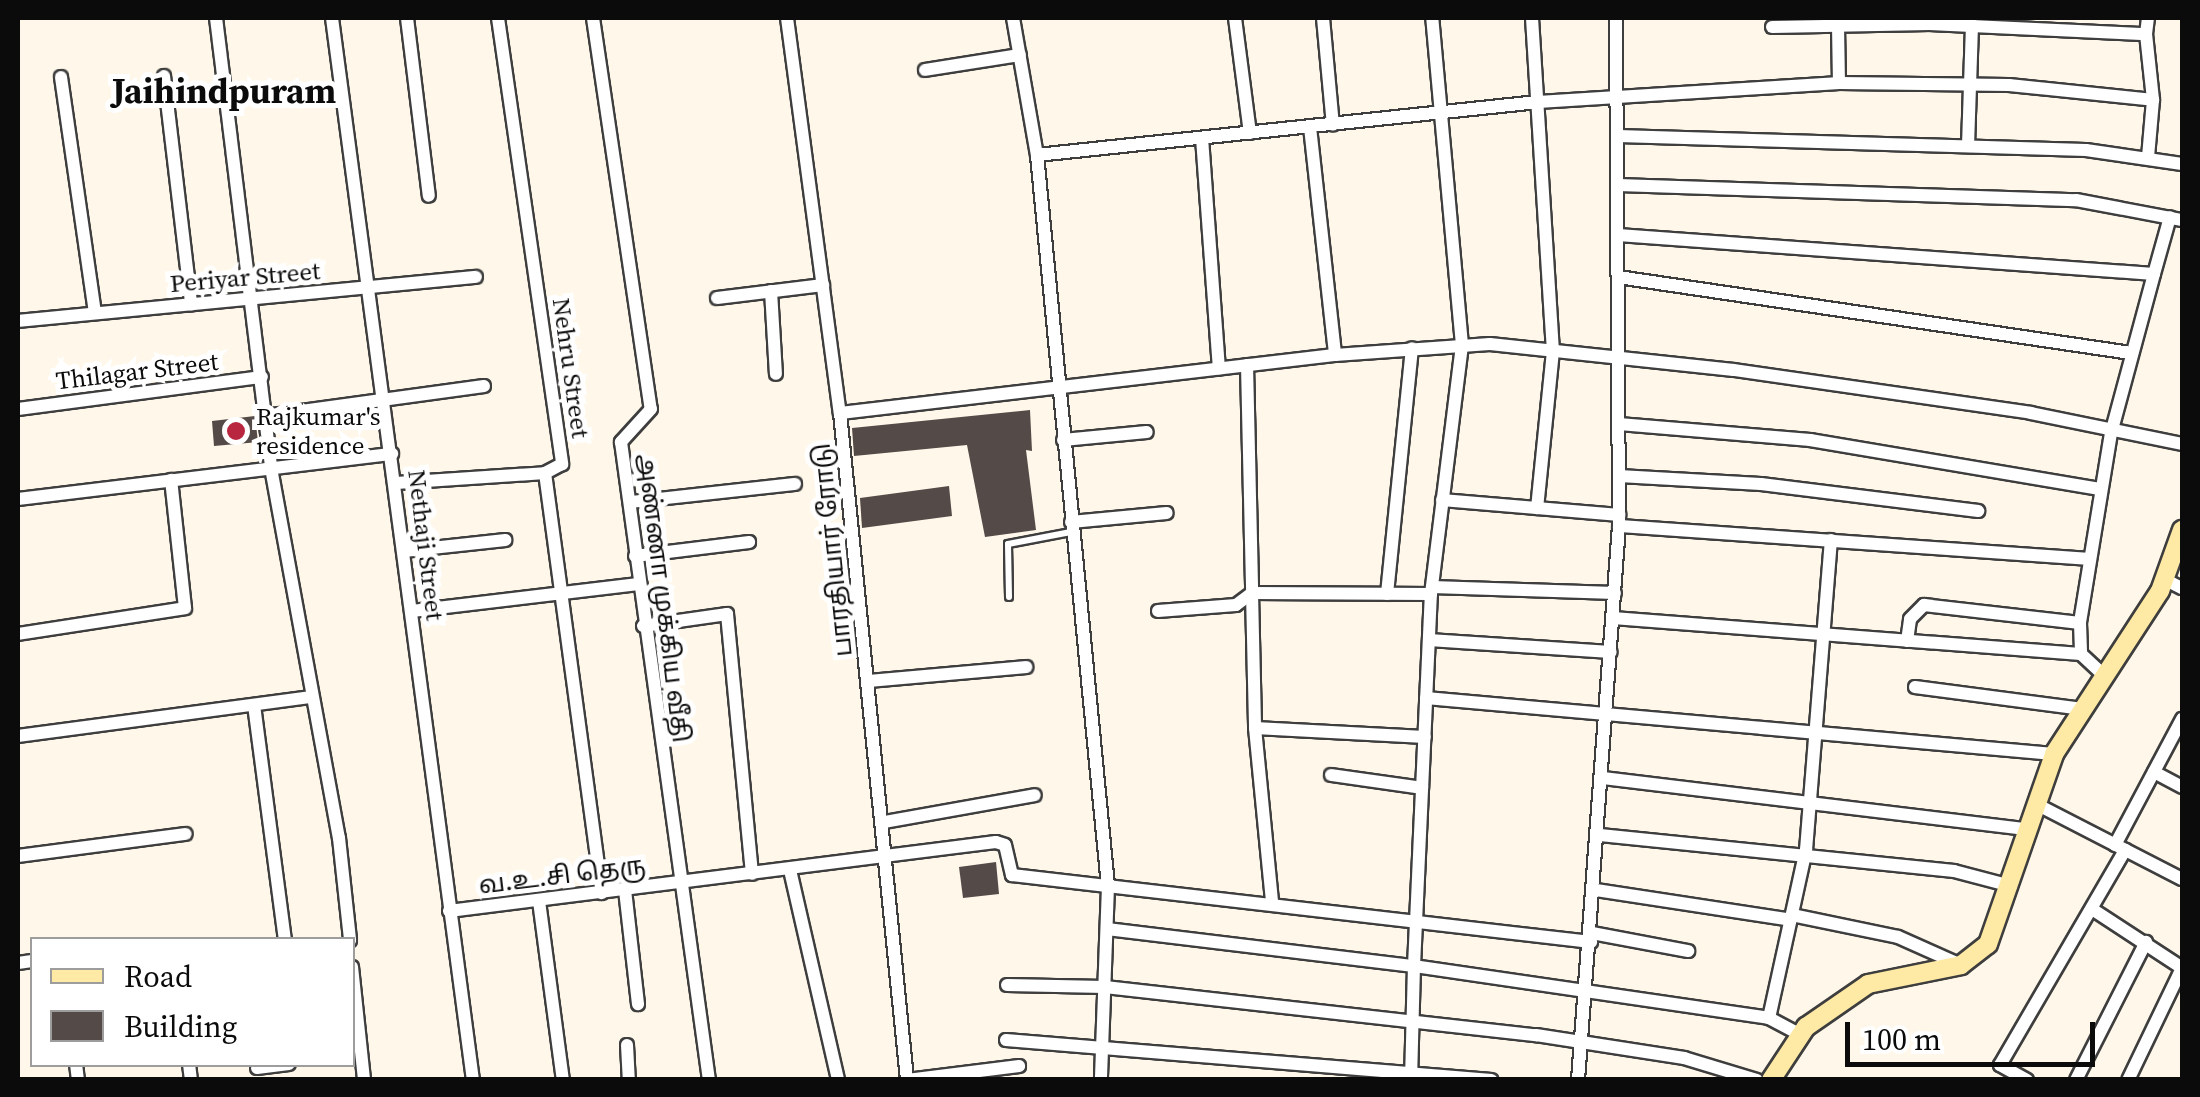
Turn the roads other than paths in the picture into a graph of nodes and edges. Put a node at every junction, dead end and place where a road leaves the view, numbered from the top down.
1 (216, 18) edge
2 (332, 18) edge
3 (407, 18) edge
4 (498, 18) edge
5 (594, 18) edge
6 (788, 18) edge
7 (1013, 18) edge
8 (1235, 18) edge
9 (1324, 18) edge
10 (1432, 18) edge
11 (1532, 18) edge
12 (1616, 18) edge
13 (2148, 18) edge
14 (1838, 26) junction
15 (1972, 26) junction
16 (1772, 27) dead end
17 (2146, 34) junction
18 (1020, 55) junction
19 (925, 70) dead end
20 (61, 76) dead end
21 (164, 76) dead end
22 (1840, 83) junction
23 (1970, 84) junction
24 (1618, 95) junction
25 (2153, 100) junction
26 (1538, 102) junction
27 (1440, 114) junction
28 (1333, 125) junction
29 (1310, 128) junction
30 (1250, 134) junction
31 (1618, 136) junction
32 (1202, 138) junction
33 (1968, 146) junction
34 (1036, 156) junction
35 (2167, 161) edge
36 (1618, 185) junction
37 (429, 196) dead end
38 (2167, 216) edge
39 (1618, 236) junction
40 (2147, 273) junction
41 (476, 277) dead end
42 (1618, 277) junction
43 (823, 285) junction
44 (372, 288) junction
45 (771, 291) junction
46 (253, 298) junction
47 (717, 298) dead end
48 (191, 304) junction
49 (95, 312) junction
50 (18, 322) edge
51 (1462, 345) junction
52 (1412, 348) junction
53 (1554, 351) junction
54 (2125, 352) junction
55 (1335, 355) junction
56 (1618, 357) junction
57 (1247, 365) junction
58 (1220, 368) junction
59 (776, 374) dead end
60 (262, 377) junction
61 (1057, 385) junction
62 (484, 386) dead end
63 (385, 397) junction
64 (18, 409) edge
65 (840, 412) junction
66 (266, 416) junction
67 (1619, 424) junction
68 (1147, 432) dead end
69 (2104, 432) junction
70 (1063, 440) junction
71 (2182, 444) edge
72 (392, 454) junction
73 (271, 468) junction
74 (544, 473) junction
75 (1619, 476) junction
76 (171, 480) junction
77 (396, 483) junction
78 (794, 484) dead end
79 (2092, 488) junction
80 (18, 498) edge
81 (1442, 500) junction
82 (631, 502) junction
83 (1538, 508) junction
84 (1978, 510) dead end
85 (1167, 513) dead end
86 (1619, 520) junction
87 (1072, 527) junction
88 (2182, 530) edge
89 (505, 540) dead end
90 (1831, 540) junction
91 (749, 542) dead end
92 (404, 551) junction
93 (636, 556) junction
94 (2083, 558) junction
95 (2164, 578) junction
96 (638, 584) junction
97 (2182, 588) edge
98 (1431, 590) junction
99 (561, 593) junction
100 (1252, 593) junction
101 (1615, 593) junction
102 (1386, 594) junction
103 (1008, 597) dead end
104 (412, 612) junction
105 (1158, 612) dead end
106 (1613, 618) junction
107 (2074, 622) junction
108 (642, 626) junction
109 (18, 634) edge
110 (1825, 635) junction
111 (1429, 640) junction
112 (1907, 641) junction
113 (1611, 652) junction
114 (2072, 654) junction
115 (1026, 668) dead end
116 (2105, 676) junction
117 (869, 681) junction
118 (1915, 687) dead end
119 (309, 698) junction
120 (1426, 698) junction
121 (254, 705) junction
122 (2084, 709) junction
123 (1608, 710) junction
124 (2182, 719) edge
125 (1255, 728) junction
126 (1820, 730) junction
127 (18, 736) edge
128 (1424, 736) junction
129 (2043, 753) junction
130 (2154, 772) junction
131 (1331, 776) dead end
132 (1603, 778) junction
133 (2182, 787) edge
134 (1422, 788) junction
135 (1035, 796) dead end
136 (1812, 802) junction
137 (2038, 805) junction
138 (884, 822) junction
139 (2018, 826) junction
140 (186, 834) dead end
141 (1600, 835) junction
142 (2120, 847) junction
143 (18, 856) edge
144 (888, 858) junction
145 (1804, 858) junction
146 (790, 870) junction
147 (752, 874) junction
148 (2182, 880) edge
149 (1997, 882) junction
150 (681, 883) junction
151 (1108, 886) junction
152 (625, 890) junction
153 (1596, 890) junction
154 (602, 893) junction
155 (539, 901) junction
156 (1272, 902) junction
157 (2092, 909) junction
158 (449, 911) junction
159 (1791, 918) junction
160 (1416, 919) junction
161 (1107, 929) junction
162 (284, 937) edge
163 (350, 937) edge
164 (1592, 938) junction
165 (2146, 942) junction
166 (1688, 951) dead end
167 (2180, 958) edge
168 (1961, 964) junction
169 (1414, 966) junction
170 (1007, 984) dead end
171 (1105, 987) junction
172 (1586, 990) junction
173 (638, 1004) dead end
174 (355, 1014) edge
175 (1769, 1018) junction
176 (1412, 1021) junction
177 (1794, 1031) junction
178 (1006, 1040) dead end
179 (1103, 1043) junction
180 (1581, 1044) junction
181 (627, 1045) dead end
182 (357, 1057) edge
183 (2000, 1065) junction
184 (1019, 1066) dead end
185 (266, 1067) edge
186 (258, 1068) dead end
187 (1411, 1075) edge
188 (1752, 1077) edge
189 (364, 1080) edge
190 (473, 1080) edge
191 (563, 1080) edge
192 (629, 1080) edge
193 (709, 1080) edge
194 (838, 1080) edge
195 (907, 1080) edge
196 (1101, 1080) edge
197 (1491, 1080) edge
198 (1578, 1080) edge
199 (1771, 1080) edge
200 (1992, 1080) edge
201 (2027, 1080) edge
202 (2076, 1080) edge
203 (2128, 1080) edge

1 - 46 street
2 - 44 street, Nethaji Street
3 - 37 street
4 - 74 street, Nehru Street
5 - 82 street, அண்ணா முக்கிய வீதி
6 - 43 street, பாரதியார் ரோடு
7 - 18 street
8 - 30 street
9 - 28 street
10 - 27 street
11 - 26 street
12 - 24 street
13 - 17 street
14 - 15 street
14 - 16 street
14 - 22 street
15 - 17 street
15 - 23 street
17 - 25 street
18 - 19 street
18 - 34 street
20 - 49 street
21 - 48 street
22 - 23 street
22 - 24 street
23 - 25 street
23 - 33 street
24 - 26 street
24 - 31 street
25 - 35 street
26 - 27 street
26 - 53 street
27 - 28 street
27 - 51 street
28 - 29 street
29 - 30 street
29 - 55 street
30 - 32 street
31 - 33 street
31 - 36 street
32 - 34 street
32 - 58 street
33 - 35 street
34 - 61 street
36 - 38 street
36 - 39 street
38 - 40 street
39 - 40 street
39 - 42 street
40 - 54 street
41 - 44 street, Periyar Street
42 - 54 street
42 - 56 street
43 - 45 street
43 - 65 street, பாரதியார் ரோடு
44 - 46 street, Periyar Street
44 - 63 street, Nethaji Street
45 - 47 street
45 - 59 street
46 - 48 street, Periyar Street
46 - 60 street
48 - 49 street, Periyar Street
49 - 50 street, Periyar Street
51 - 52 street
51 - 53 street
51 - 81 street
52 - 55 street
52 - 102 street
53 - 56 street
53 - 83 street
54 - 69 street
55 - 57 street
56 - 67 street
56 - 69 street
57 - 58 street
57 - 100 street
58 - 61 street
60 - 64 street, Thilagar Street
60 - 66 street
61 - 65 street
61 - 70 street
62 - 63 street
63 - 66 street
63 - 72 street, Nethaji Street
65 - 117 street, பாரதியார் ரோடு
66 - 73 street
67 - 75 street
67 - 79 street
68 - 70 street
69 - 71 street
69 - 79 street
70 - 87 street
72 - 73 street
72 - 77 street, Nethaji Street
73 - 76 street
73 - 119 street
74 - 77 street
74 - 99 street, Nehru Street
75 - 84 street
75 - 86 street
76 - 80 street
76 - 109 street
77 - 92 street, Nethaji Street
78 - 82 street
79 - 94 street
81 - 83 street
81 - 98 street
82 - 93 street, அண்ணா முக்கிய வீதி
83 - 86 street
85 - 87 street
86 - 90 street
86 - 101 street
87 - 103 lane
87 - 151 street
88 - 95 street
89 - 92 street
90 - 94 street
90 - 110 street
91 - 93 street
92 - 104 street, Nethaji Street
93 - 96 street, அண்ணா முக்கிய வீதி
94 - 107 street
95 - 97 street
95 - 116 street
96 - 99 street
96 - 108 street, அண்ணா முக்கிய வீதி
98 - 101 street
98 - 102 street
98 - 111 street
99 - 104 street
99 - 154 street, Nehru Street
100 - 102 street
100 - 105 street
100 - 125 street
101 - 106 street
104 - 158 street, Nethaji Street
106 - 110 street
106 - 113 street
107 - 112 street
107 - 114 street
108 - 147 street
108 - 150 street, அண்ணா முக்கிய வீதி
110 - 112 street
110 - 126 street
111 - 113 street
111 - 120 street
112 - 114 street
113 - 123 street
114 - 116 street
115 - 117 street
116 - 122 street
117 - 138 street, பாரதியார் ரோடு
118 - 122 street
119 - 121 street
119 - 163 street
120 - 123 street
120 - 128 street
121 - 127 street
121 - 162 street
122 - 129 street
123 - 126 street
123 - 132 street
124 - 130 street
125 - 128 street
125 - 156 street
126 - 129 street
126 - 136 street
128 - 134 street
129 - 137 street
130 - 133 street
130 - 142 street
131 - 134 street
132 - 136 street
132 - 141 street
134 - 160 street
135 - 138 street
136 - 139 street
136 - 145 street
137 - 139 street
137 - 142 street
138 - 144 street, பாரதியார் ரோடு
139 - 149 street
140 - 143 street
141 - 145 street
141 - 153 street
142 - 148 street
142 - 157 street
144 - 146 street, வ.உ.சி தெரு
144 - 151 street, வ.உ.சி தெரு
144 - 195 street, பாரதியார் ரோடு
145 - 149 street
145 - 159 street
146 - 147 street, வ.உ.சி தெரு
146 - 194 street
147 - 150 street, வ.உ.சி தெரு
149 - 168 street
150 - 152 street, வ.உ.சி தெரு
150 - 193 street, அண்ணா முக்கிய வீதி
151 - 156 street
151 - 161 street
152 - 154 street, வ.உ.சி தெரு
152 - 173 street
153 - 159 street
153 - 164 street
154 - 155 street, வ.உ.சி தெரு
155 - 158 street, வ.உ.சி தெரு
155 - 191 street
156 - 160 street
157 - 165 street
157 - 183 street
158 - 190 street, Nethaji Street
159 - 168 street
159 - 175 street
160 - 164 street
160 - 169 street
161 - 169 street
161 - 171 street
164 - 166 street
164 - 172 street
165 - 167 street
165 - 202 street
167 - 203 street
168 - 177 street
169 - 172 street
169 - 176 street
170 - 171 street
171 - 176 street
171 - 179 street
172 - 175 street
172 - 180 street
174 - 182 street
175 - 177 street
176 - 180 street
176 - 187 street
177 - 199 street
178 - 179 street
179 - 187 street
179 - 196 street
180 - 188 street
180 - 198 street
181 - 192 street
182 - 189 street
183 - 200 street
183 - 201 street
184 - 195 street
185 - 186 street
187 - 197 street

